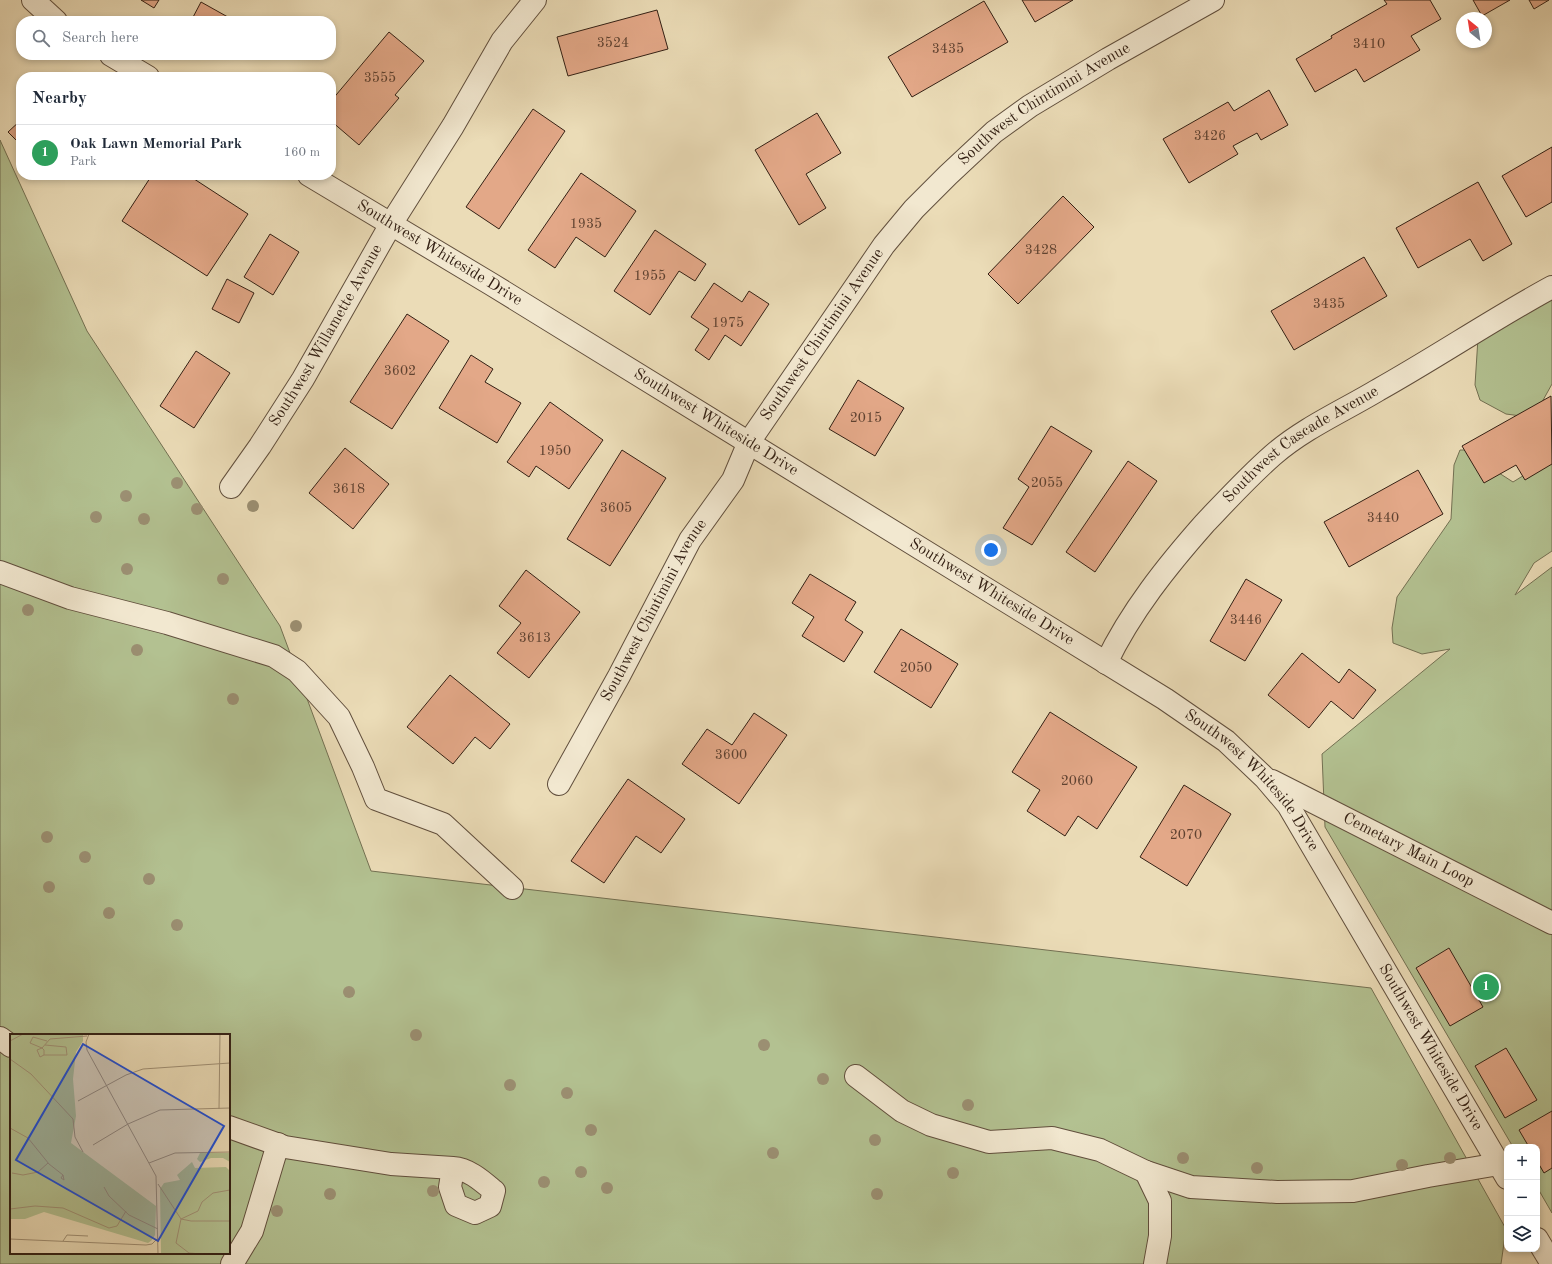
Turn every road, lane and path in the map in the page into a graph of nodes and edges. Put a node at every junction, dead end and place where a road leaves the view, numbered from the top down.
1 (33, 0) edge
2 (535, 0) edge
3 (1213, 0) edge
4 (51, 16) edge
5 (119, 60) edge
6 (140, 72) edge
7 (317, 180) edge
8 (391, 224) junction
9 (1552, 287) edge
10 (749, 442) junction
11 (231, 488) dead end
12 (0, 572) edge
13 (1106, 663) junction
14 (1265, 778) junction
15 (559, 784) dead end
16 (512, 888) dead end
17 (1552, 923) edge
18 (0, 1038) edge
19 (10, 1045) edge
20 (856, 1076) dead end
21 (230, 1128) edge
22 (278, 1144) junction
23 (453, 1168) dead end
24 (1503, 1171) edge
25 (1146, 1172) junction
26 (1540, 1244) edge
27 (1536, 1252) edge
28 (232, 1264) edge
29 (1155, 1264) edge
30 (1537, 1264) edge
31 (1552, 1264) edge

1 - 4 street
2 - 8 street, Southwest Willamette Avenue
3 - 10 street, Southwest Chintimini Avenue
5 - 6 street
7 - 8 street, Southwest Whiteside Drive
8 - 10 street, Southwest Whiteside Drive
8 - 11 street, Southwest Willamette Avenue
9 - 13 street, Southwest Cascade Avenue
10 - 13 street, Southwest Whiteside Drive
10 - 15 street, Southwest Chintimini Avenue
12 - 16 street
13 - 14 street, Southwest Whiteside Drive
14 - 17 street, Cemetary Main Loop
14 - 24 street, Southwest Whiteside Drive
18 - 19 street
20 - 25 street
21 - 22 street
22 - 23 street
22 - 28 street
24 - 25 street
25 - 29 street
26 - 31 street
27 - 30 street

